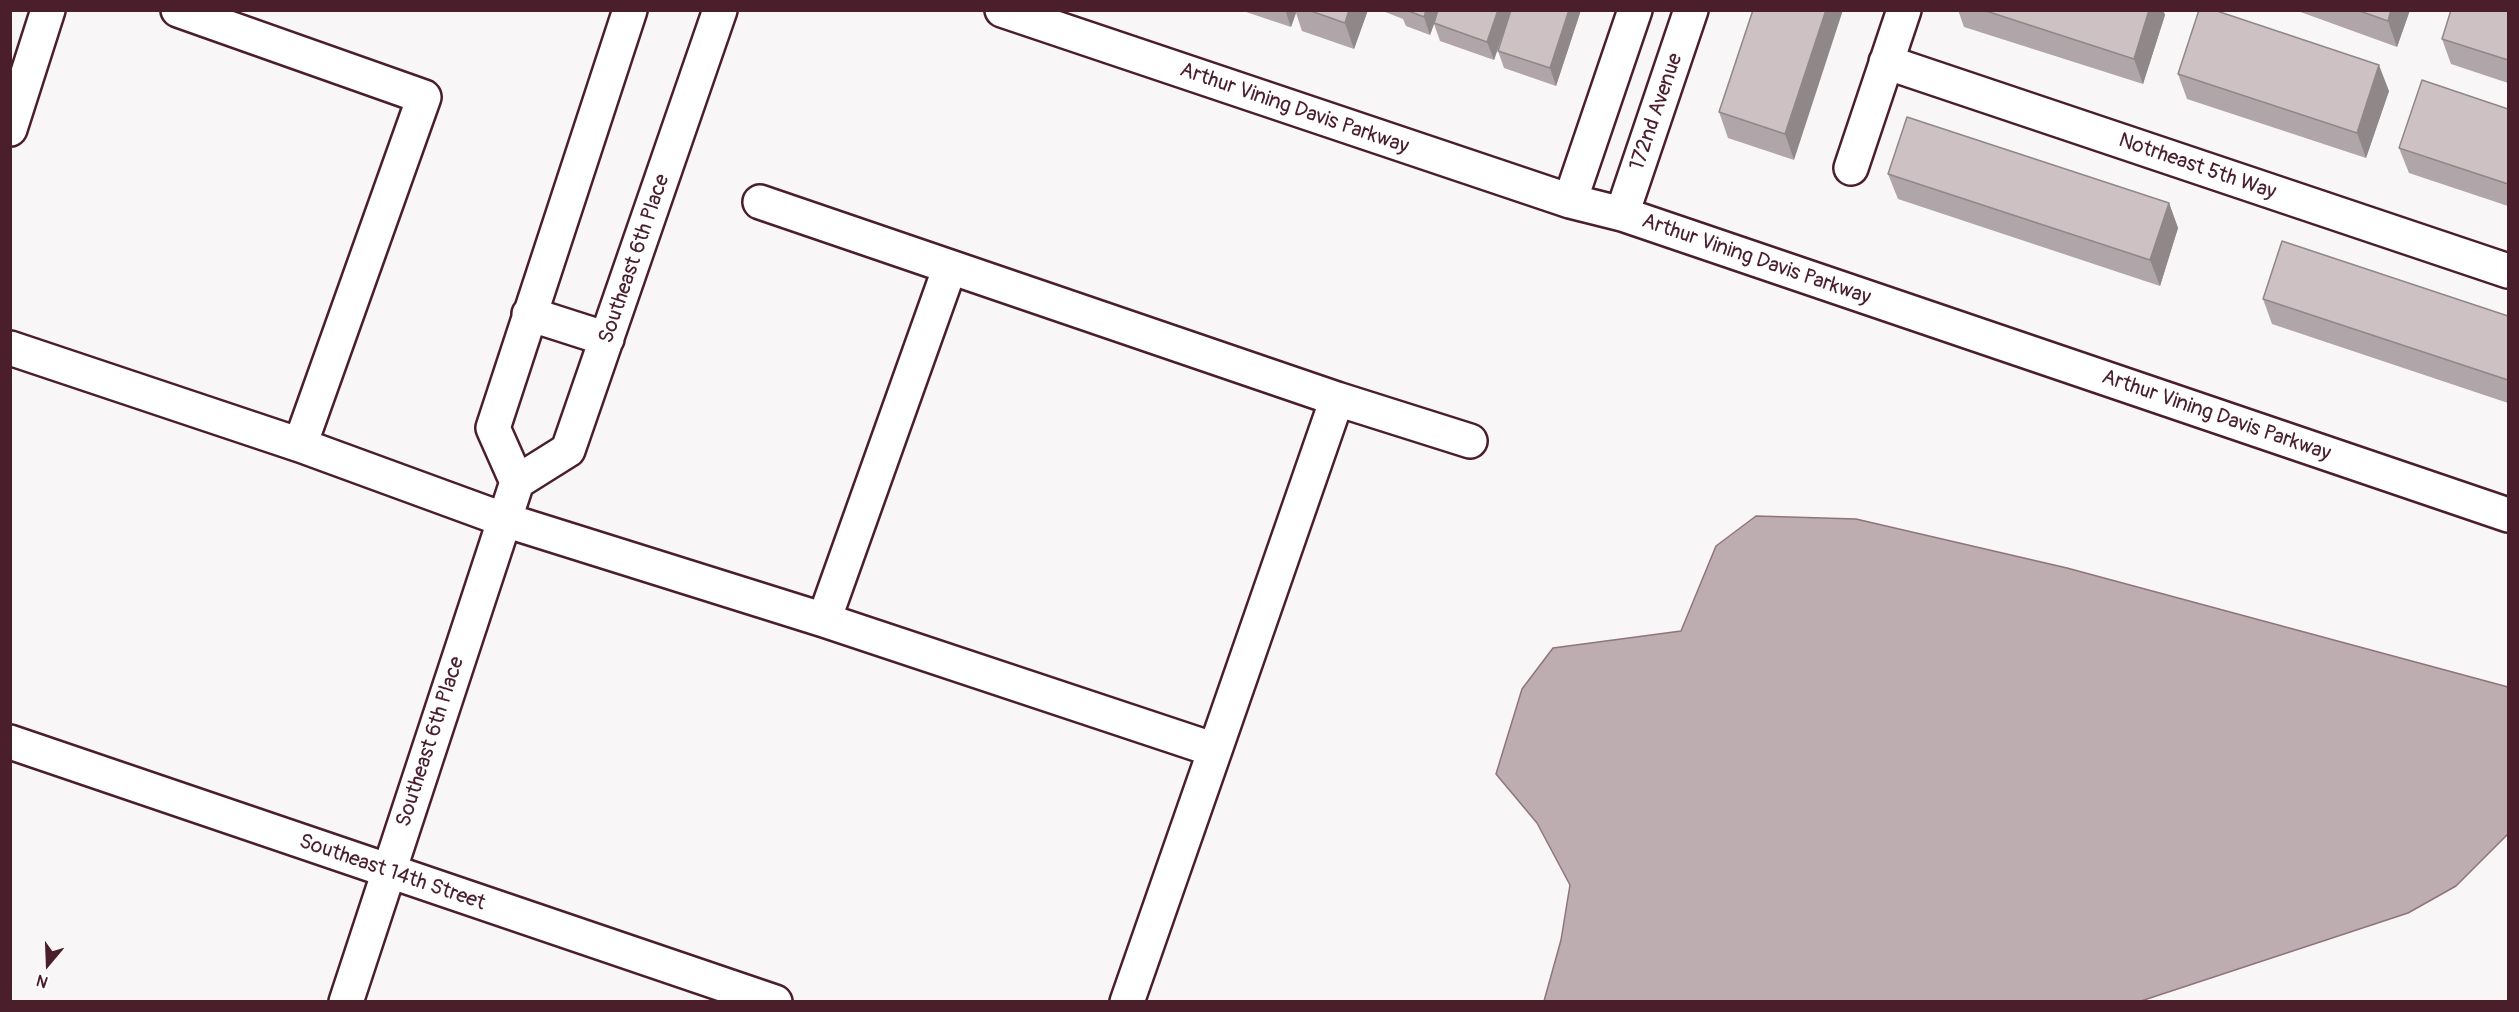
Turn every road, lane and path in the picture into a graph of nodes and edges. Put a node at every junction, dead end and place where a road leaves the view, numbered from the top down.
1 (48, 10) edge
2 (178, 10) edge
3 (630, 10) edge
4 (720, 10) edge
5 (1002, 10) edge
6 (1635, 10) edge
7 (1691, 10) edge
8 (1904, 10) edge
9 (1886, 62) junction
10 (10, 129) edge
11 (1851, 168) dead end
12 (1570, 201) junction
13 (760, 202) dead end
14 (1623, 214) junction
15 (950, 267) junction
16 (2508, 271) edge
17 (529, 314) junction
18 (607, 339) junction
19 (10, 348) edge
20 (1337, 399) junction
21 (1470, 441) dead end
22 (300, 444) junction
23 (517, 482) junction
24 (2508, 514) edge
25 (505, 519) junction
26 (824, 620) junction
27 (10, 742) edge
28 (1215, 750) junction
29 (388, 872) junction
30 (346, 1002) edge
31 (775, 1002) edge
32 (1127, 1002) edge

1 - 10 street
2 - 22 street
3 - 17 street
4 - 18 street, Southeast 6th Place
5 - 12 street, Arthur Vining Davis Parkway
6 - 12 street
7 - 14 street, 172nd Avenue
8 - 9 street
9 - 11 street
9 - 16 street, Notrheast 5th Way
12 - 14 street, Arthur Vining Davis Parkway
13 - 15 street
14 - 24 street, Arthur Vining Davis Parkway
15 - 20 street
15 - 26 street
17 - 18 street
17 - 23 street
18 - 23 street, Southeast 6th Place
19 - 22 street
20 - 21 street
20 - 28 street
22 - 25 street
23 - 25 street, Southeast 6th Place
25 - 26 street
25 - 29 street, Southeast 6th Place
26 - 28 street
27 - 29 street, Southeast 14th Street
28 - 32 street
29 - 30 street, Southeast 6th Place
29 - 31 street, Southeast 14th Street

